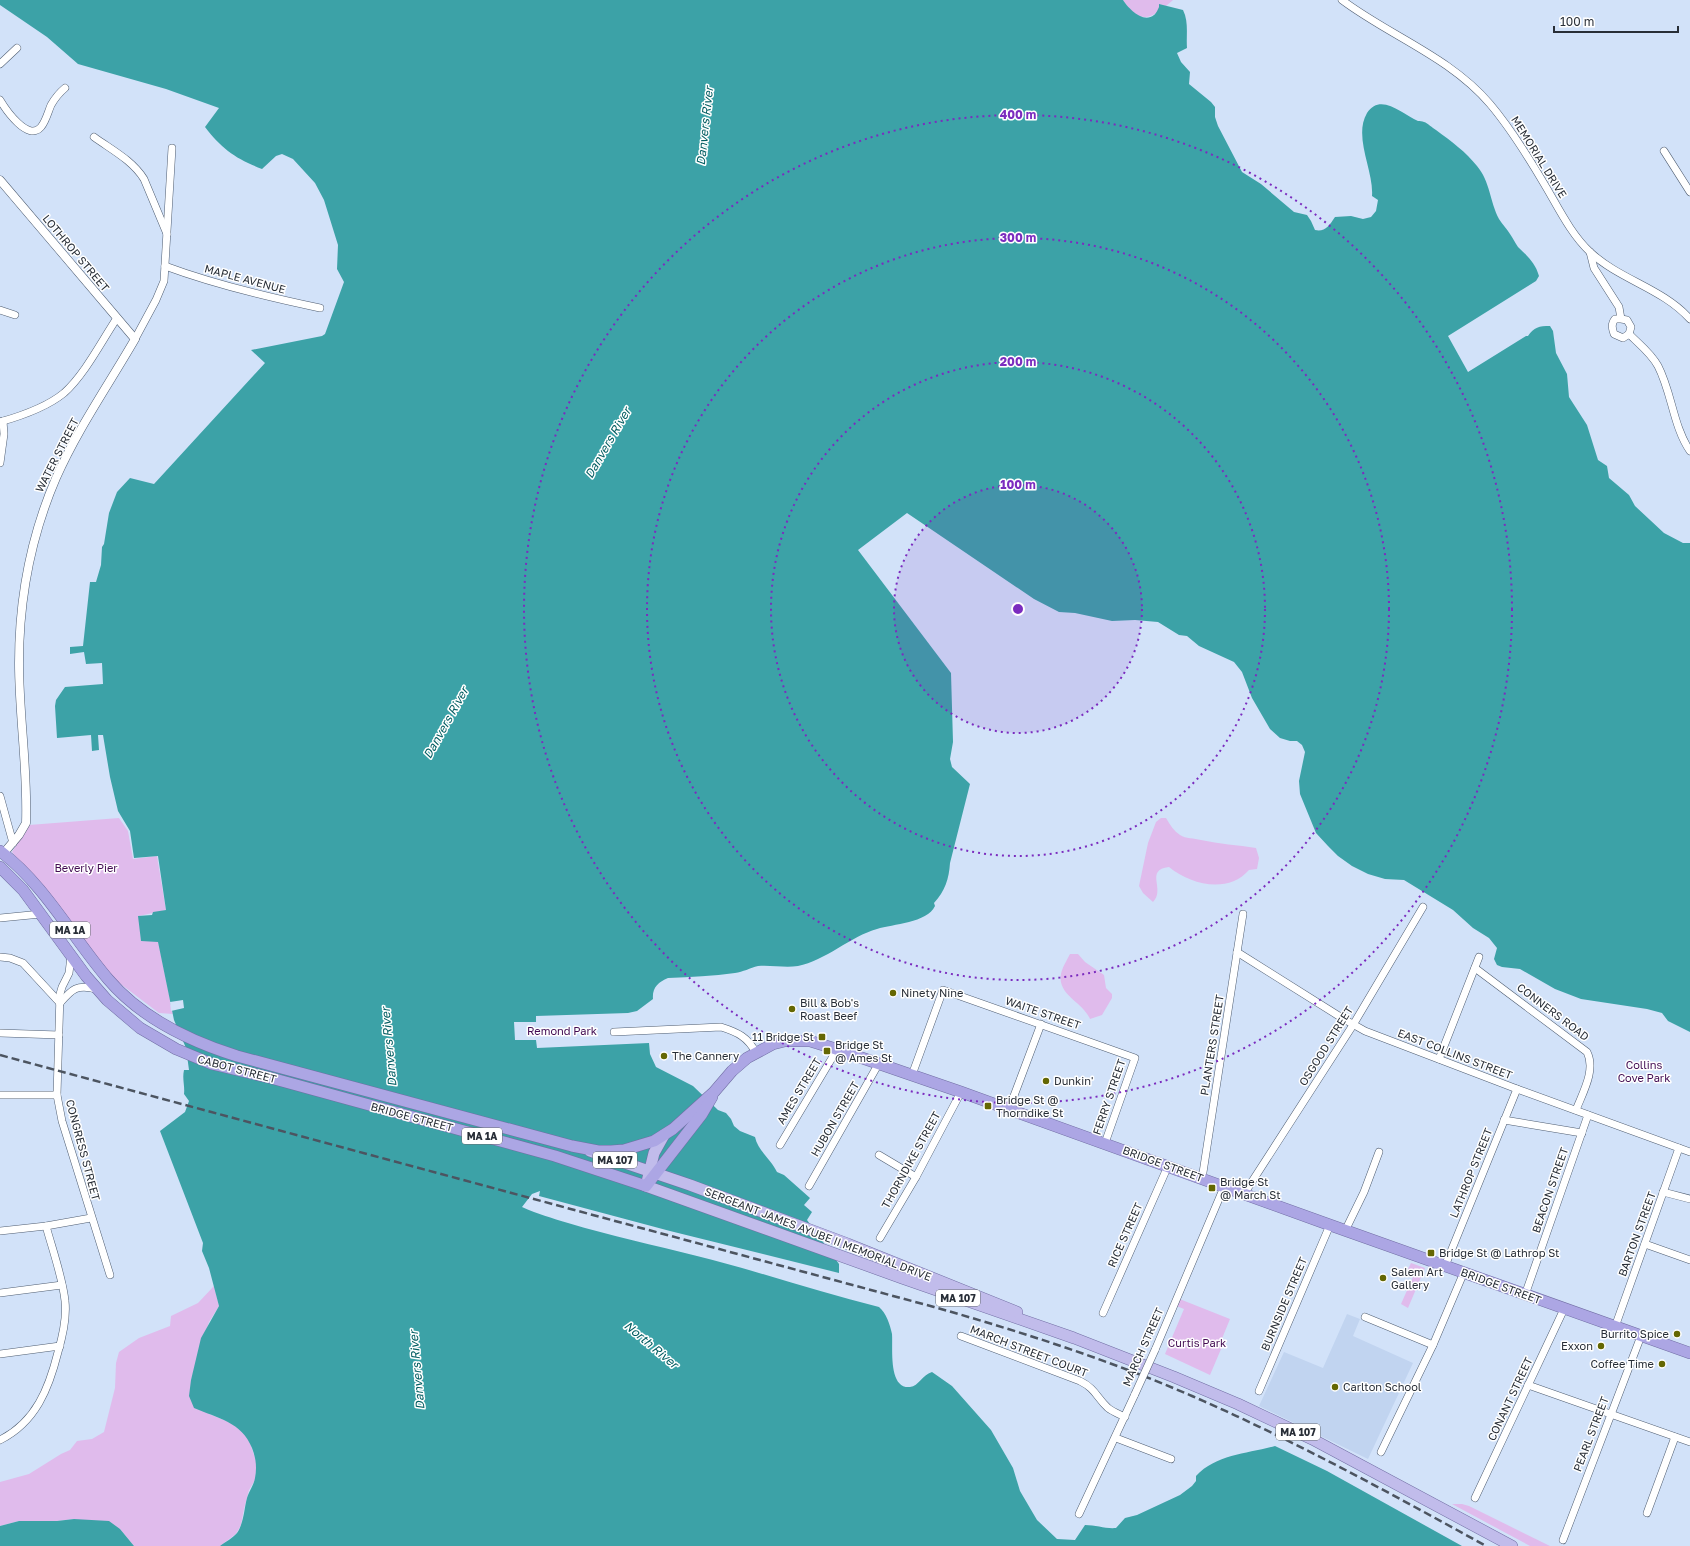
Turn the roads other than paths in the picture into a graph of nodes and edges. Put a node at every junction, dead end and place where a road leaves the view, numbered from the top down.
1 (1342, 0) edge
2 (17, 48) dead end
3 (0, 64) edge
4 (65, 88) dead end
5 (0, 100) edge
6 (2, 109) edge
7 (94, 137) dead end
8 (172, 148) dead end
9 (1664, 151) dead end
10 (0, 180) edge
11 (1690, 192) edge
12 (167, 236) junction
13 (1590, 252) junction
14 (166, 266) junction
15 (320, 308) dead end
16 (0, 310) edge
17 (15, 315) dead end
18 (117, 318) junction
19 (1690, 318) edge
20 (1621, 319) junction
21 (1629, 334) junction
22 (135, 338) junction
23 (1, 422) edge
24 (1690, 451) edge
25 (0, 463) edge
26 (0, 796) edge
27 (13, 843) junction
28 (1, 854) edge
29 (0, 867) edge
30 (1423, 907) dead end
31 (41, 914) junction
32 (1243, 914) dead end
33 (0, 918) edge
34 (1237, 952) junction
35 (71, 955) junction
36 (0, 957) edge
37 (1479, 957) dead end
38 (1475, 968) junction
39 (96, 988) junction
40 (60, 1003) junction
41 (1041, 1024) junction
42 (1353, 1025) junction
43 (614, 1032) dead end
44 (0, 1033) edge
45 (59, 1035) junction
46 (836, 1049) junction
47 (756, 1053) junction
48 (1135, 1058) joint
49 (1438, 1059) junction
50 (879, 1063) junction
51 (912, 1076) junction
52 (314, 1077) joint
53 (1517, 1089) junction
54 (316, 1090) joint
55 (714, 1092) junction
56 (961, 1092) junction
57 (0, 1095) edge
58 (57, 1095) junction
59 (1009, 1109) junction
60 (1576, 1110) junction
61 (1588, 1115) junction
62 (1504, 1120) junction
63 (1582, 1133) junction
64 (664, 1135) junction
65 (1105, 1143) junction
66 (780, 1145) dead end
67 (581, 1148) junction
68 (1679, 1148) junction
69 (1379, 1152) dead end
70 (1690, 1152) edge
71 (879, 1155) dead end
72 (1168, 1166) junction
73 (651, 1172) junction
74 (916, 1177) junction
75 (1202, 1179) junction
76 (646, 1186) junction
77 (809, 1186) dead end
78 (1224, 1187) junction
79 (1663, 1192) junction
80 (1244, 1194) junction
81 (1690, 1199) edge
82 (91, 1218) junction
83 (1330, 1225) junction
84 (46, 1226) junction
85 (0, 1231) edge
86 (1344, 1231) junction
87 (880, 1238) dead end
88 (1645, 1244) junction
89 (1690, 1260) edge
90 (1445, 1266) junction
91 (1464, 1272) junction
92 (110, 1275) dead end
93 (62, 1285) junction
94 (0, 1293) edge
95 (1525, 1295) junction
96 (1564, 1309) junction
97 (1103, 1313) dead end
98 (1365, 1317) dead end
99 (1615, 1327) junction
100 (961, 1336) dead end
101 (1641, 1336) junction
102 (1074, 1338) junction
103 (1433, 1345) junction
104 (60, 1346) junction
105 (1690, 1353) edge
106 (0, 1354) edge
107 (1528, 1385) junction
108 (1259, 1391) dead end
109 (1610, 1414) junction
110 (1125, 1417) junction
111 (1675, 1436) junction
112 (1116, 1438) junction
113 (0, 1440) edge
114 (1690, 1442) edge
115 (1381, 1452) dead end
116 (1171, 1459) dead end
117 (1475, 1498) dead end
118 (1647, 1513) dead end
119 (1079, 1514) dead end
120 (1563, 1540) dead end
121 (1512, 1546) edge

1 - 13 street, MEMORIAL DRIVE
2 - 3 street
4 - 6 street
5 - 6 street
7 - 12 street
8 - 12 street, WATER STREET
9 - 11 street
10 - 18 street, LOTHROP STREET
12 - 14 street, WATER STREET
13 - 19 street, MEMORIAL DRIVE
13 - 20 street
14 - 15 street, MAPLE AVENUE
14 - 22 street, WATER STREET
16 - 17 street
18 - 22 street, LOTHROP STREET
18 - 23 street
20 - 21 street
20 - 21 street
21 - 24 street
22 - 27 street, WATER STREET
23 - 25 street
26 - 27 street
27 - 28 street, WATER STREET
28 - 52 highway, CABOT STREET / MA 1A
29 - 31 highway, CABOT STREET / MA 1A
30 - 42 street, OSGOOD STREET
31 - 33 street
31 - 35 highway, CABOT STREET / MA 1A
32 - 34 street, PLANTERS STREET
34 - 42 street, EAST COLLINS STREET
34 - 75 street, PLANTERS STREET
35 - 39 highway, CABOT STREET / MA 1A
35 - 40 street, CONGRESS STREET
36 - 40 street
37 - 38 street
38 - 49 street
38 - 60 street, CONNERS ROAD
39 - 40 street
39 - 54 highway, CABOT STREET / MA 1A
40 - 45 street, CONGRESS STREET
41 - 48 street, WAITE STREET
41 - 51 street, WAITE STREET
41 - 59 street
42 - 49 street, EAST COLLINS STREET
42 - 80 street, OSGOOD STREET
43 - 47 street
44 - 45 street
45 - 58 street, CONGRESS STREET
46 - 47 highway, BRIDGE STREET / MA 1A
46 - 50 highway, BRIDGE STREET / MA 1A
46 - 66 street, AMES STREET
47 - 55 highway, BRIDGE STREET / MA 1A
48 - 65 street, FERRY STREET
49 - 53 street, EAST COLLINS STREET
50 - 51 highway, BRIDGE STREET / MA 1A
50 - 77 street, HUBON STREET
51 - 56 highway, BRIDGE STREET / MA 1A
52 - 67 highway, BRIDGE STREET / MA 1A
53 - 60 street, EAST COLLINS STREET
53 - 62 street, LATHROP STREET
54 - 76 highway, BRIDGE STREET / MA 1A
55 - 64 highway, BRIDGE STREET / MA 1A
55 - 73 highway, BRIDGE STREET / MA 1A
56 - 59 highway, BRIDGE STREET / MA 1A
56 - 74 street, THORNDIKE STREET
57 - 58 street
58 - 82 street, CONGRESS STREET
59 - 65 highway, BRIDGE STREET / MA 1A
60 - 61 street, EAST COLLINS STREET
61 - 63 street, BEACON STREET
61 - 68 street, EAST COLLINS STREET
62 - 63 street
62 - 90 street, LATHROP STREET
63 - 95 street, BEACON STREET
64 - 67 highway, BRIDGE STREET / MA 1A
64 - 73 main road, BRIDGE STREET
65 - 72 highway, BRIDGE STREET / MA 1A
67 - 73 main road, SERGEANT JAMES AYUBE II MEMORIAL DRIVE / MA 107
68 - 70 street, EAST COLLINS STREET
68 - 79 street, BARTON STREET
69 - 86 street
71 - 74 street
72 - 75 highway, BRIDGE STREET / MA 1A
72 - 97 street, RICE STREET
73 - 76 highway, BRIDGE STREET / MA 1A
73 - 102 main road, SERGEANT JAMES AYUBE II MEMORIAL DRIVE / MA 107
74 - 87 street, THORNDIKE STREET
75 - 78 highway, BRIDGE STREET / MA 1A
76 - 102 main road, SERGEANT JAMES AYUBE II MEMORIAL DRIVE / MA 107
78 - 80 highway, BRIDGE STREET / MA 1A
78 - 110 street, MARCH STREET, bridge
79 - 81 street
79 - 88 street, BARTON STREET
80 - 83 highway, BRIDGE STREET / MA 1A
82 - 84 street
82 - 92 street, CONGRESS STREET
83 - 86 highway, BRIDGE STREET / MA 1A
83 - 108 street, BURNSIDE STREET
84 - 85 street
84 - 93 street
86 - 90 highway, BRIDGE STREET / MA 1A
88 - 89 street
88 - 99 street, BARTON STREET
90 - 91 highway, BRIDGE STREET / MA 1A
91 - 95 highway, BRIDGE STREET / MA 1A
91 - 103 street
93 - 94 street
93 - 104 street
95 - 96 highway, BRIDGE STREET / MA 1A
96 - 99 highway, BRIDGE STREET / MA 1A
96 - 107 street, CONANT STREET
98 - 103 street
99 - 101 highway, BRIDGE STREET / MA 1A
100 - 110 street, MARCH STREET COURT
101 - 105 highway, BRIDGE STREET / MA 1A
101 - 109 street, PEARL STREET
102 - 121 main road, SERGEANT JAMES AYUBE II MEMORIAL DRIVE / MA 107
103 - 115 street
104 - 106 street
104 - 113 street
107 - 109 street
107 - 117 street, CONANT STREET
109 - 111 street
109 - 120 street, PEARL STREET
110 - 112 street, MARCH STREET
111 - 114 street
111 - 118 street
112 - 116 street
112 - 119 street, MARCH STREET

